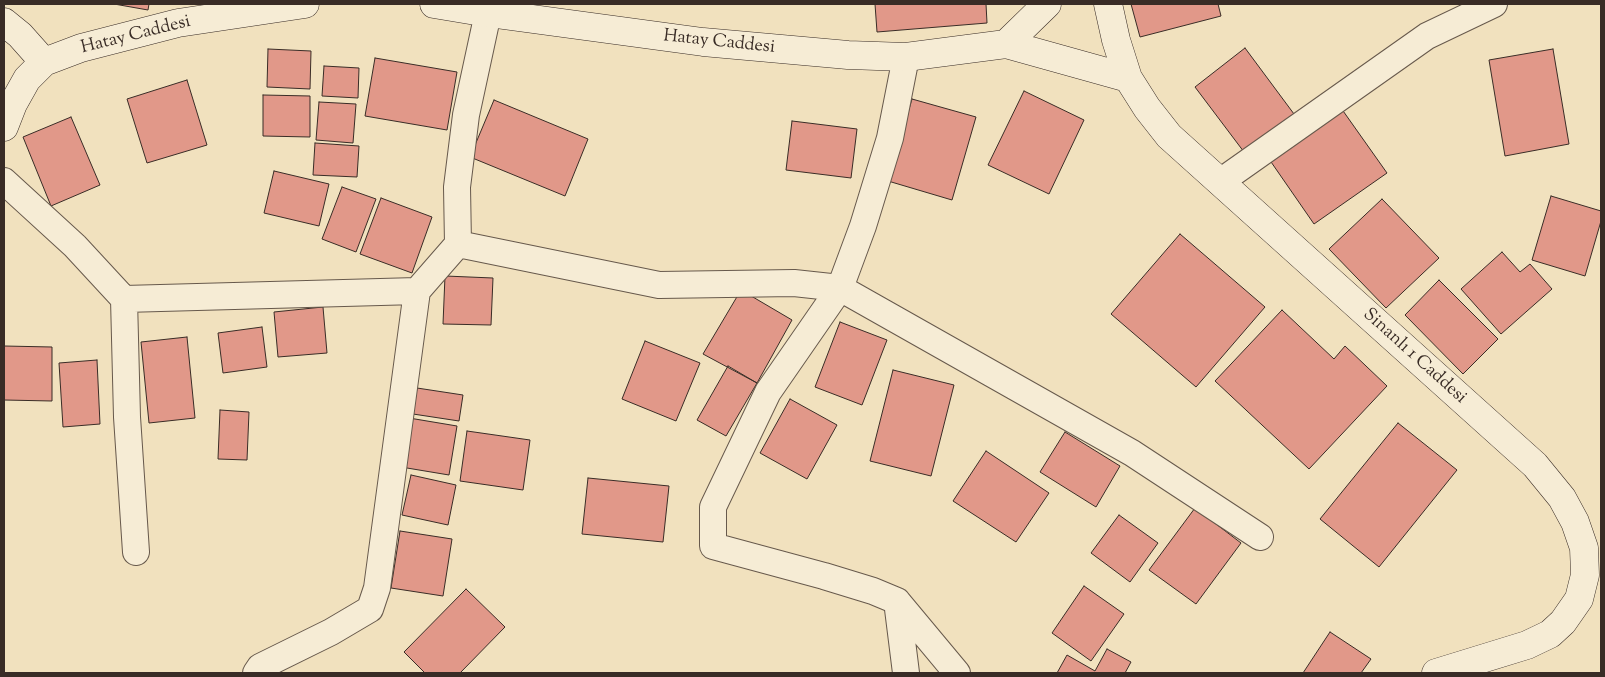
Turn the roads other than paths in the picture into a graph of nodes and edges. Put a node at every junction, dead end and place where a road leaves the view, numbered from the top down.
1 (305, 4) edge
2 (434, 4) edge
3 (1046, 4) edge
4 (1108, 4) edge
5 (1494, 4) edge
6 (488, 13) junction
7 (4, 22) edge
8 (1006, 44) junction
9 (906, 57) junction
10 (44, 62) junction
11 (1128, 78) junction
12 (4, 127) edge
13 (4, 181) edge
14 (1220, 182) junction
15 (458, 244) junction
16 (840, 288) junction
17 (417, 291) junction
18 (124, 298) junction
19 (1260, 537) dead end
20 (136, 552) dead end
21 (897, 601) junction
22 (256, 673) edge
23 (906, 673) edge
24 (957, 673) edge
25 (1436, 673) edge

1 - 10 street, Hatay Caddesi
2 - 6 street, Hatay Caddesi
3 - 8 street
4 - 11 street, Sinanlı 1 Caddesi
5 - 14 street
6 - 9 street, Hatay Caddesi
6 - 15 street
7 - 10 street
8 - 9 street, Hatay Caddesi
8 - 11 street, Hatay Caddesi
9 - 16 street
10 - 12 street, Hatay Caddesi
11 - 14 street, Sinanlı 1 Caddesi
13 - 18 street
14 - 25 street, Sinanlı 1 Caddesi
15 - 16 street
15 - 17 street
16 - 19 street
16 - 21 street
17 - 18 street
17 - 22 street
18 - 20 street
21 - 23 street
21 - 24 street

